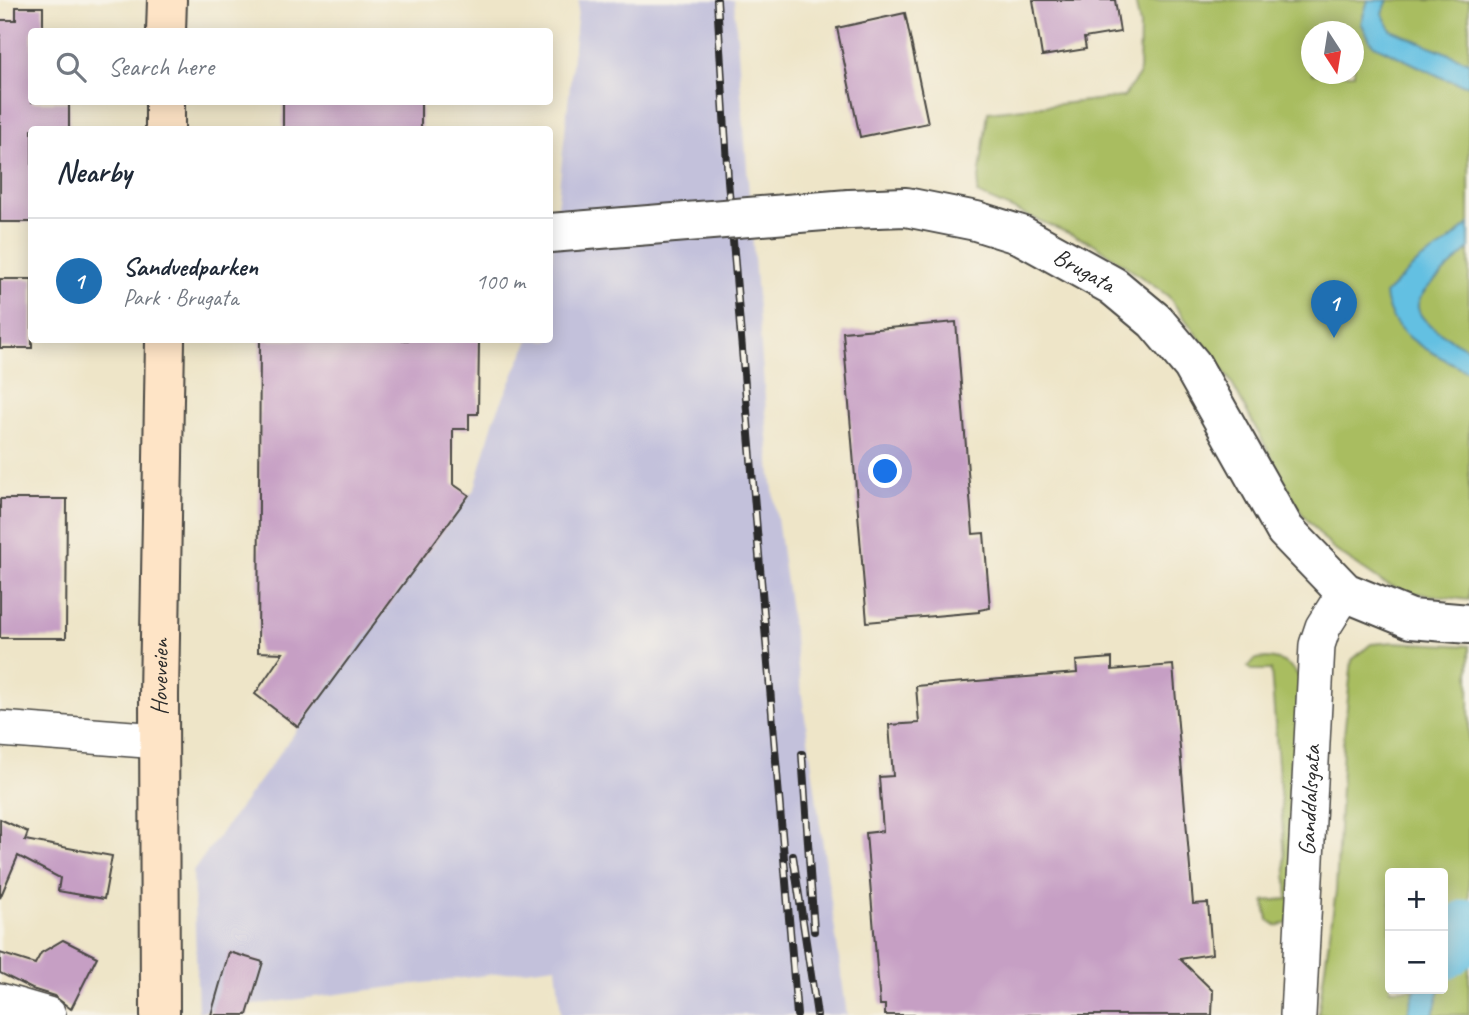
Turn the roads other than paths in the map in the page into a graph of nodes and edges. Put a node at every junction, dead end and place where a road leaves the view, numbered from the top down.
1 (167, 0) edge
2 (166, 28) edge
3 (165, 105) edge
4 (165, 126) edge
5 (553, 233) edge
6 (165, 343) edge
7 (1345, 592) junction
8 (1469, 624) edge
9 (0, 729) edge
10 (159, 741) junction
11 (0, 1001) edge
12 (48, 1015) edge
13 (160, 1015) edge
14 (1298, 1015) edge

1 - 2 main road
3 - 4 main road
5 - 7 street, Brugata, bridge
6 - 10 main road, Hoveveien
7 - 8 street, Brugata
7 - 14 street, Ganddalsgata
9 - 10 street
10 - 13 main road, Hoveveien
11 - 12 street

